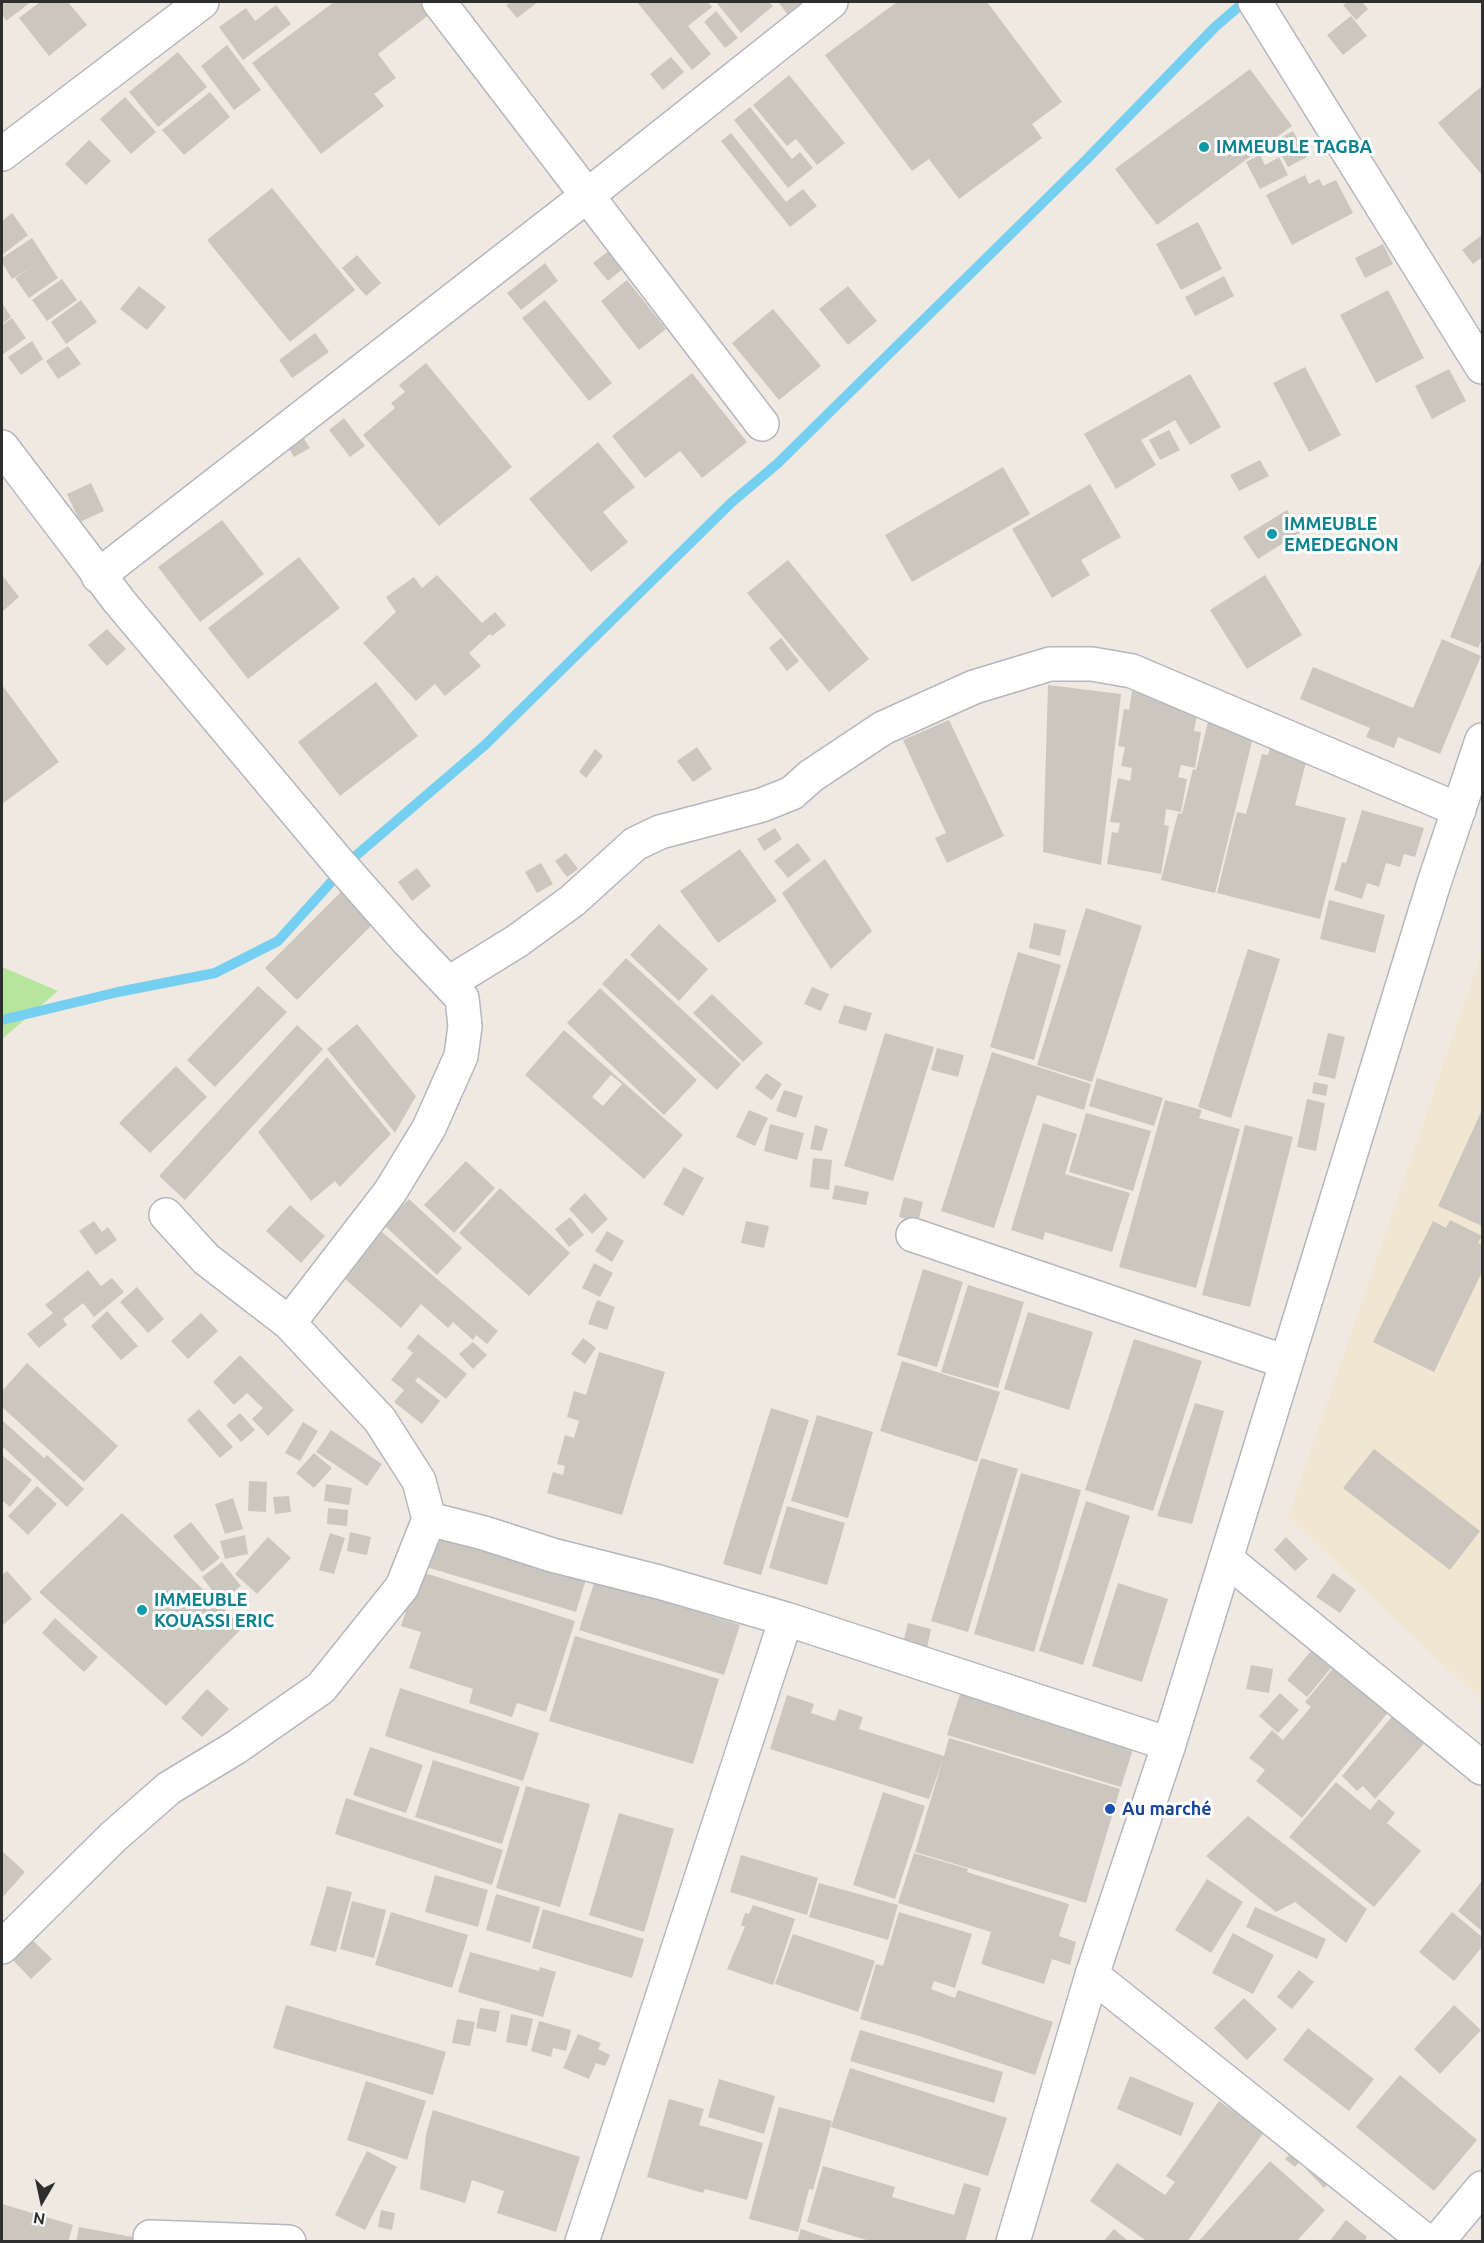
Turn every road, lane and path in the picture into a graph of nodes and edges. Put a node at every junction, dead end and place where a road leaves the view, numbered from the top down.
1 (202, 2) edge
2 (440, 2) edge
3 (831, 2) edge
4 (1255, 2) edge
5 (2, 153) edge
6 (588, 195) junction
7 (1482, 367) edge
8 (762, 424) dead end
9 (2, 447) edge
10 (99, 576) junction
11 (1482, 740) edge
12 (1459, 810) junction
13 (448, 982) junction
14 (166, 1215) dead end
15 (913, 1235) dead end
16 (289, 1323) junction
17 (1286, 1362) junction
18 (429, 1519) junction
19 (1226, 1558) junction
20 (786, 1619) junction
21 (1169, 1744) junction
22 (1482, 1768) edge
23 (2, 1947) edge
24 (1092, 1975) junction
25 (1482, 2188) edge
26 (150, 2237) dead end
27 (289, 2241) edge
28 (582, 2241) edge
29 (1013, 2241) edge
30 (1427, 2241) edge
31 (1437, 2241) edge

1 - 5 street
2 - 6 street
3 - 6 street
4 - 7 street
6 - 8 street
6 - 10 street
9 - 10 street
10 - 13 street
11 - 12 street
12 - 13 street
12 - 17 street
13 - 16 street
14 - 16 street
15 - 17 street
16 - 18 street
17 - 19 street
18 - 20 street
18 - 23 street
19 - 21 street
19 - 22 street
20 - 21 street
20 - 28 street
21 - 24 street
24 - 29 street
24 - 30 street
25 - 31 street
26 - 27 street

